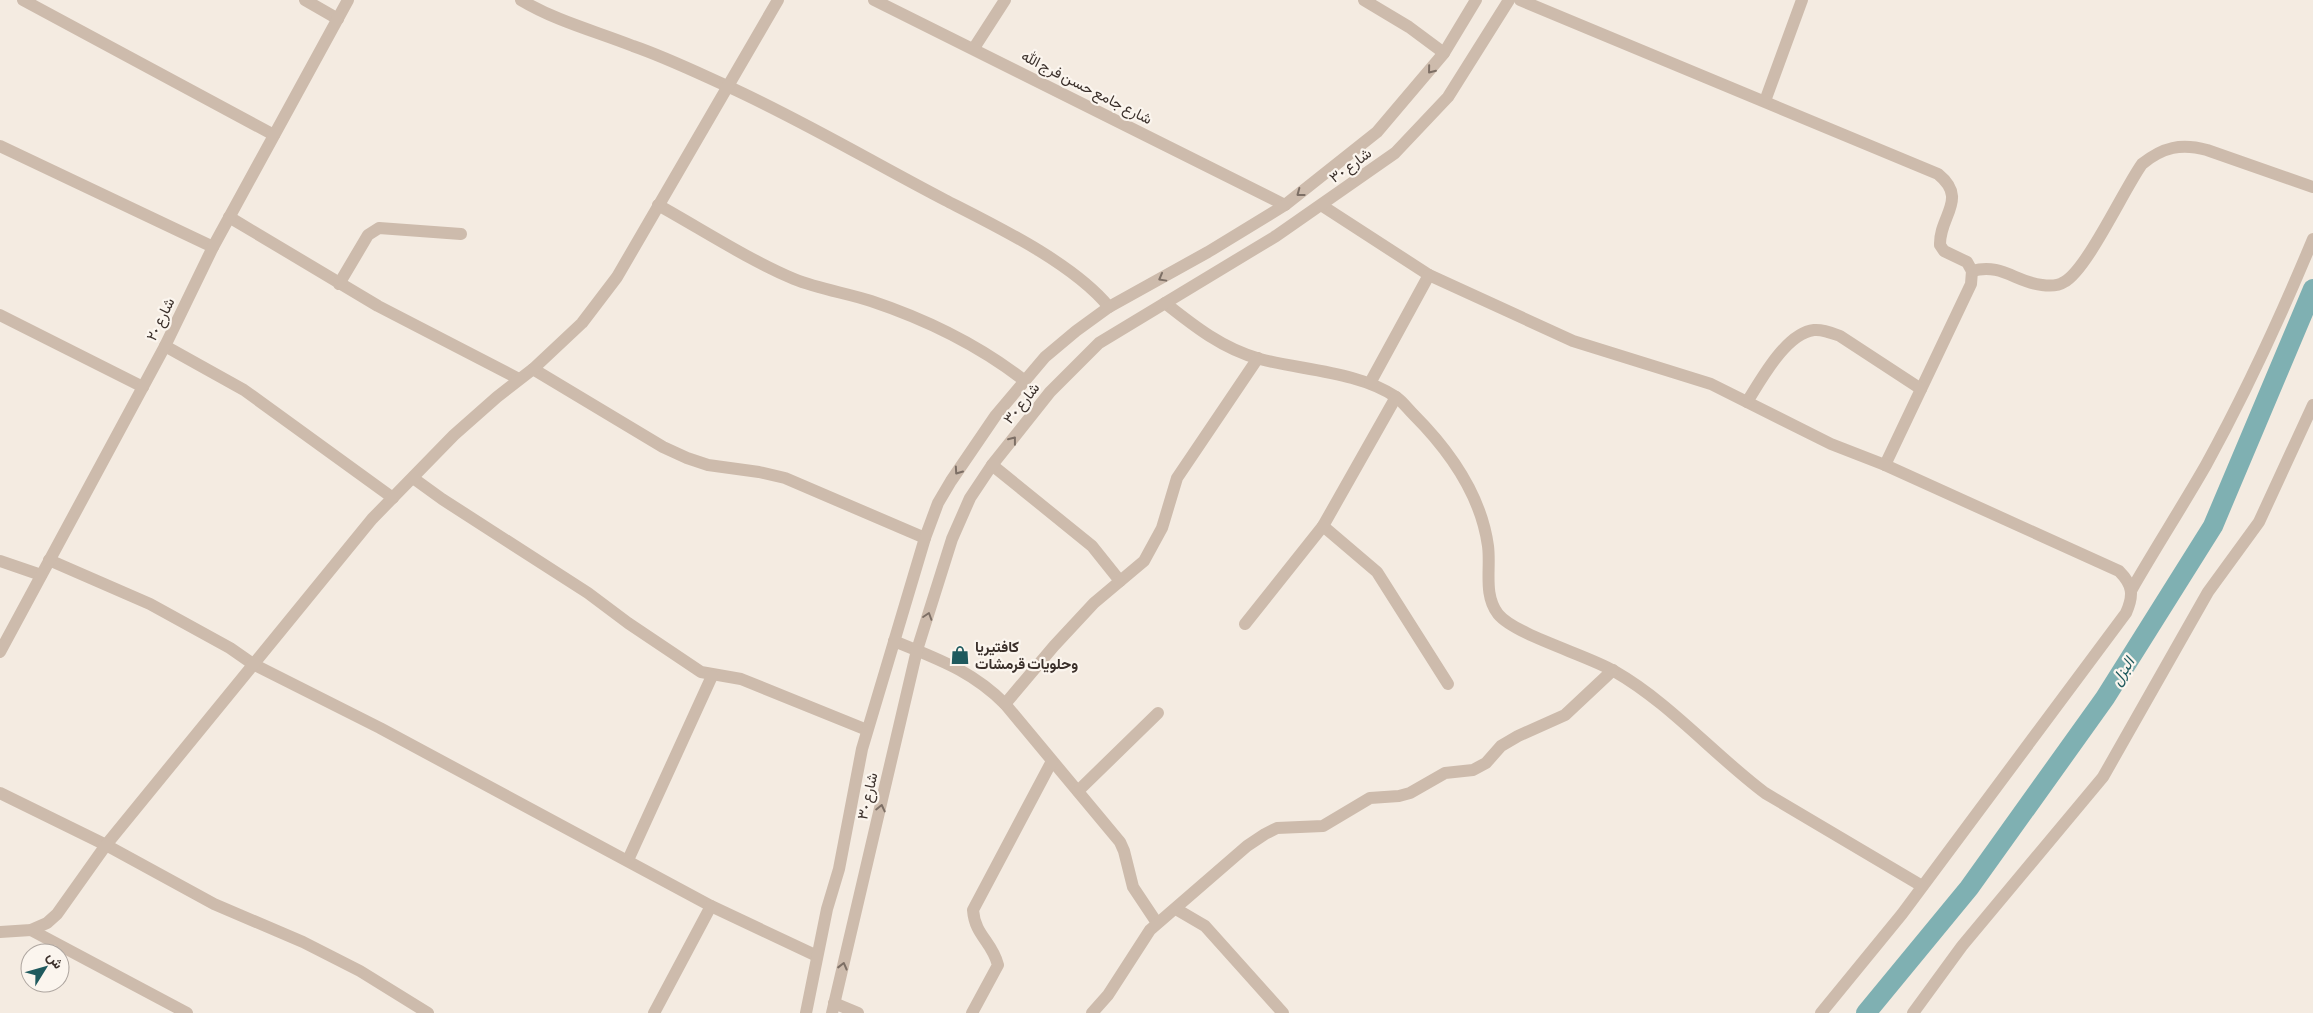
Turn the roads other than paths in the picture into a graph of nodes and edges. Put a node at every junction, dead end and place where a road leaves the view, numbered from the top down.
1 (23, 0) edge
2 (305, 0) edge
3 (348, 0) edge
4 (521, 0) edge
5 (778, 0) edge
6 (874, 0) edge
7 (1005, 0) edge
8 (1364, 0) edge
9 (1476, 0) edge
10 (1509, 0) edge
11 (1520, 0) edge
12 (1802, 0) edge
13 (338, 18) junction
14 (974, 48) junction
15 (1444, 53) junction
16 (728, 86) junction
17 (1765, 101) junction
18 (274, 135) junction
19 (0, 146) edge
20 (2313, 187) edge
21 (658, 205) junction
22 (1285, 205) junction
23 (1321, 205) junction
24 (229, 217) junction
25 (461, 234) dead end
26 (2313, 239) edge
27 (213, 247) junction
28 (1972, 271) junction
29 (1429, 275) junction
30 (339, 284) junction
31 (1164, 302) junction
32 (1109, 307) junction
33 (1, 318) edge
34 (165, 346) junction
35 (1258, 358) junction
36 (533, 369) junction
37 (519, 379) junction
38 (1025, 381) junction
39 (1370, 383) junction
40 (143, 387) junction
41 (1921, 389) junction
42 (1396, 397) junction
43 (1747, 402) junction
44 (2313, 405) edge
45 (992, 465) junction
46 (1884, 466) junction
47 (412, 478) junction
48 (393, 498) junction
49 (1323, 526) junction
50 (925, 538) junction
51 (49, 560) junction
52 (0, 561) edge
53 (41, 575) junction
54 (1120, 582) junction
55 (2132, 589) junction
56 (1245, 624) dead end
57 (894, 640) junction
58 (917, 650) junction
59 (0, 652) edge
60 (253, 664) junction
61 (1613, 670) junction
62 (712, 676) junction
63 (1448, 684) dead end
64 (1005, 704) junction
65 (1158, 713) dead end
66 (867, 730) junction
67 (1052, 761) junction
68 (1078, 791) junction
69 (0, 793) edge
70 (106, 845) junction
71 (628, 860) junction
72 (1922, 886) junction
73 (711, 906) junction
74 (1176, 909) junction
75 (1157, 923) junction
76 (31, 930) junction
77 (0, 932) edge
78 (817, 956) junction
79 (833, 1008) edge
80 (1096, 1012) edge
81 (187, 1013) edge
82 (428, 1013) edge
83 (654, 1013) edge
84 (806, 1013) edge
85 (858, 1013) edge
86 (972, 1013) edge
87 (1283, 1013) edge
88 (1821, 1013) edge
89 (1913, 1013) edge

1 - 18 street
2 - 13 street
3 - 13 street, شارع ٢٠
4 - 16 street
5 - 16 street
6 - 14 street, شارع جامع حسن فرج الله
7 - 14 street
8 - 15 street
9 - 15 street, شارع ٣٠
10 - 23 street, شارع ٣٠
11 - 17 street
12 - 17 street
13 - 18 street, شارع ٢٠
14 - 22 street, شارع جامع حسن فرج الله
15 -> 22 street, شارع ٣٠
16 - 21 street
16 - 32 street
17 - 28 street
18 - 24 street, شارع ٢٠
19 - 27 street
20 - 28 street
21 - 36 street
21 - 38 street
22 -> 32 street, شارع ٣٠
23 - 29 street
23 - 31 street, شارع ٣٠
24 - 27 street, شارع ٢٠
24 - 30 street
25 - 30 street
26 - 55 street
27 - 34 street, شارع ٢٠
28 - 41 street
29 - 39 street
29 - 43 street
30 - 37 street
31 - 35 street
45 -> 31 street, شارع ٣٠
32 - 38 street, شارع ٣٠
33 - 40 street
34 - 40 street, شارع ٢٠
34 - 48 street
35 - 39 street
35 - 54 street
36 - 37 street
36 - 50 street
37 - 47 street
38 -> 50 street, شارع ٣٠
39 - 42 street
40 - 51 street, شارع ٢٠
41 - 43 street
41 - 46 street
42 - 49 street
42 - 61 street
43 - 46 street
44 - 89 street
45 - 54 street
58 -> 45 street, شارع ٣٠
46 - 55 street
47 - 48 street
47 - 62 street
48 - 60 street
49 - 56 street
49 - 63 street
50 - 57 street, شارع ٣٠
51 - 53 street, شارع ٢٠
51 - 60 street
52 - 53 street
53 - 59 street, شارع ٢٠
54 - 64 street
55 - 72 street
57 - 58 street
57 - 66 street, شارع ٣٠
58 - 64 street
79 -> 58 street, شارع ٣٠
60 - 70 street
60 - 71 street
61 - 72 street
61 - 74 street
62 - 66 street
62 - 71 street
64 - 67 street
65 - 68 street
66 - 78 street, شارع ٣٠
67 - 68 street
67 - 86 street
68 - 75 street
69 - 70 street
70 - 76 street
70 - 82 street
71 - 73 street
72 - 88 street
73 - 78 street
73 - 83 street
74 - 75 street
74 - 87 street
75 - 80 street
76 - 77 street
76 - 81 street
78 - 84 street, شارع ٣٠
79 - 85 street

